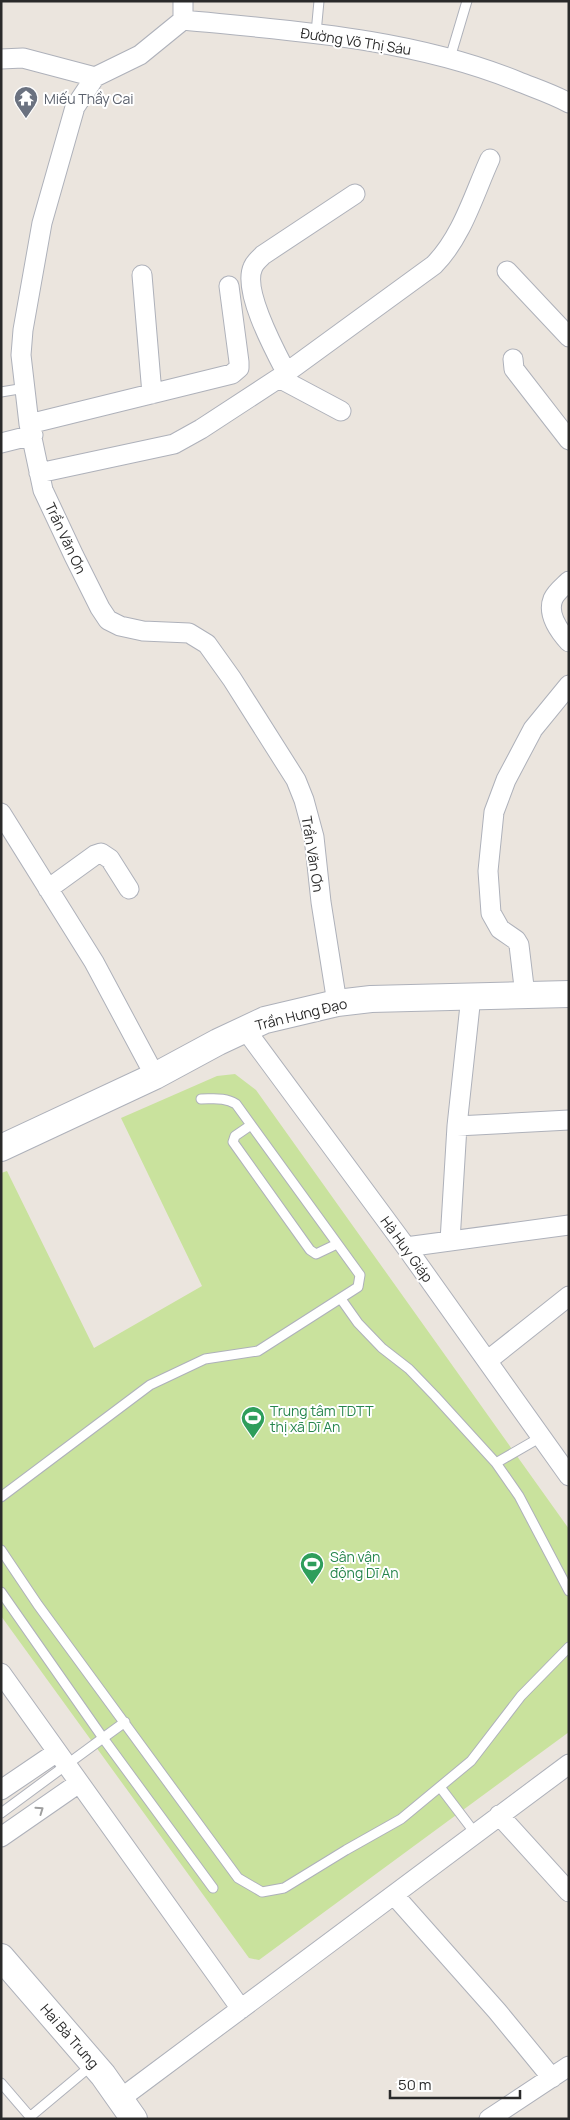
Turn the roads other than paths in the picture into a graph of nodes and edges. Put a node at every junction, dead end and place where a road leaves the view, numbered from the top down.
1 (183, 1) edge
2 (319, 1) edge
3 (467, 1) edge
4 (183, 20) junction
5 (316, 33) junction
6 (450, 58) junction
7 (1, 59) edge
8 (95, 76) junction
9 (569, 104) edge
10 (490, 159) dead end
11 (355, 194) dead end
12 (507, 271) dead end
13 (142, 275) dead end
14 (229, 286) dead end
15 (569, 337) edge
16 (513, 359) dead end
17 (282, 375) junction
18 (25, 388) junction
19 (1, 392) edge
20 (152, 394) junction
21 (341, 411) dead end
22 (31, 430) junction
23 (569, 440) edge
24 (1, 443) edge
25 (39, 473) junction
26 (569, 581) edge
27 (569, 642) edge
28 (569, 685) edge
29 (1, 813) edge
30 (48, 889) junction
31 (129, 889) dead end
32 (569, 994) edge
33 (525, 995) junction
34 (471, 996) junction
35 (337, 1003) junction
36 (245, 1029) junction
37 (156, 1076) junction
38 (201, 1099) dead end
39 (569, 1120) edge
40 (251, 1124) junction
41 (457, 1126) junction
42 (1, 1148) edge
43 (569, 1225) edge
44 (450, 1241) junction
45 (337, 1244) junction
46 (406, 1247) junction
47 (569, 1296) edge
48 (341, 1299) junction
49 (488, 1361) junction
50 (541, 1437) junction
51 (496, 1463) junction
52 (565, 1468) edge
53 (1, 1497) edge
54 (1, 1550) edge
55 (569, 1591) edge
56 (1, 1592) edge
57 (569, 1647) edge
58 (1, 1673) edge
59 (125, 1722) junction
60 (103, 1738) junction
61 (62, 1759) junction
62 (569, 1764) edge
63 (79, 1783) junction
64 (440, 1787) junction
65 (1, 1790) edge
66 (1, 1813) edge
67 (499, 1814) junction
68 (475, 1833) junction
69 (1, 1837) edge
70 (213, 1888) dead end
71 (569, 1892) edge
72 (394, 1895) junction
73 (1, 1957) edge
74 (240, 2009) junction
75 (94, 2064) junction
76 (569, 2066) edge
77 (552, 2078) junction
78 (1, 2083) edge
79 (127, 2109) edge
80 (32, 2118) edge
81 (489, 2119) edge

1 - 4 street
2 - 5 lane
3 - 6 lane
4 - 5 street, Đường Võ Thị Sáu
4 - 8 street
5 - 6 street, Đường Võ Thị Sáu
6 - 9 street, Đường Võ Thị Sáu
7 - 8 street
8 - 18 street, Trần Văn Ơn
10 - 17 street
11 - 17 street
12 - 15 street
13 - 20 street
14 - 20 street
16 - 23 street
17 - 21 street
17 - 25 street
18 - 19 lane
18 - 22 street, Trần Văn Ơn
20 - 22 street
22 - 24 street
22 - 25 street, Trần Văn Ơn
25 - 35 street, Trần Văn Ơn
26 - 27 street
28 - 33 street
29 - 30 street
30 - 31 street
30 - 37 street
32 - 33 main road, Trần Hưng Đạo
33 - 34 main road, Trần Hưng Đạo
34 - 35 main road, Trần Hưng Đạo
34 - 41 street
35 - 36 main road, Trần Hưng Đạo
36 - 37 main road, Trần Hưng Đạo
36 - 46 street, Hà Huy Giáp
37 - 42 main road, Trần Hưng Đạo
38 - 40 lane
39 - 41 street
40 - 45 lane
40 - 45 lane
41 - 44 street
43 - 44 street
44 - 46 street
45 - 48 lane
46 - 49 street, Hà Huy Giáp
47 - 49 street
48 - 51 lane
48 - 53 lane
49 - 50 street, Hà Huy Giáp
50 - 51 lane
50 - 52 street, Hà Huy Giáp
51 - 55 lane
54 - 59 lane
56 - 60 lane
57 - 64 lane
58 - 61 street
59 - 60 lane
59 - 64 lane
60 - 61 lane
60 - 70 lane
61 - 63 street
61 - 65 street
61 - 66 lane
62 - 67 street
69 -> 63 street
63 - 74 street
64 - 68 lane
67 - 68 street
67 - 71 street
68 - 72 street
72 - 74 street
72 - 77 street
73 - 75 main road, Hai Bà Trưng
74 - 79 street
75 - 79 main road, Hai Bà Trưng
75 - 80 lane
76 - 77 street
77 - 81 street
78 - 80 lane

